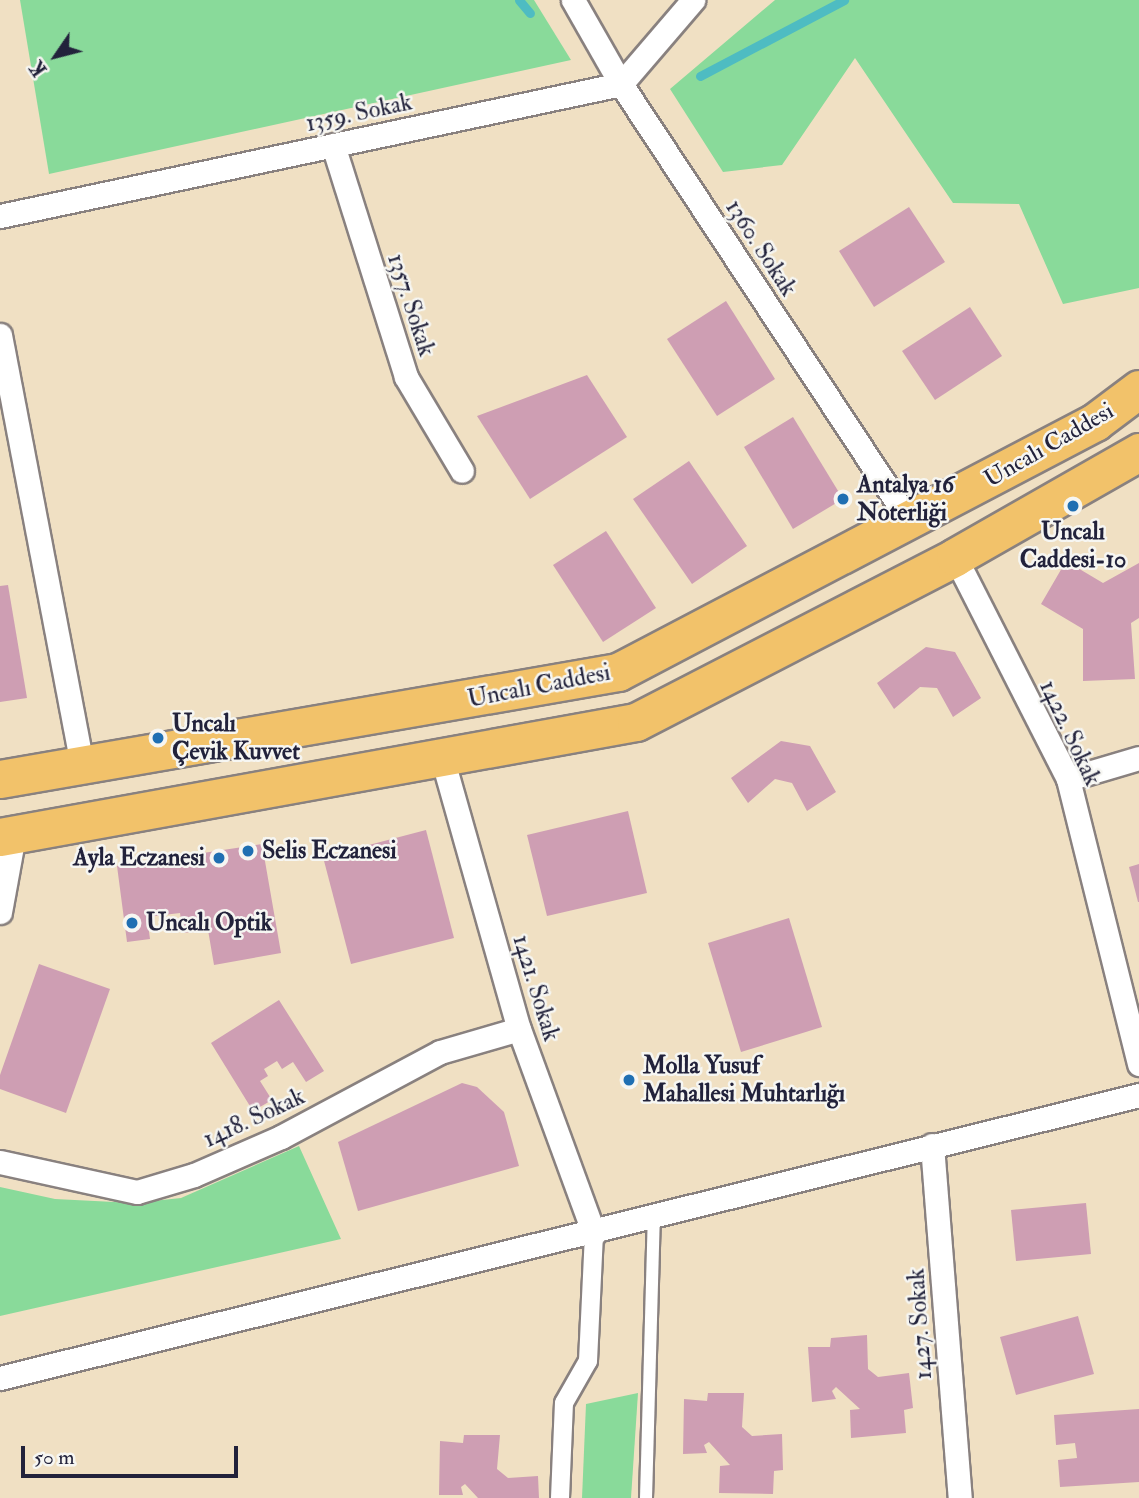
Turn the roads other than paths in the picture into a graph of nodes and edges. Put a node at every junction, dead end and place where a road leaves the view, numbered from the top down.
1 (573, 0) edge
2 (693, 0) edge
3 (621, 84) junction
4 (333, 145) junction
5 (0, 216) edge
6 (0, 335) edge
7 (1139, 389) edge
8 (1139, 452) edge
9 (462, 471) dead end
10 (910, 522) junction
11 (955, 557) junction
12 (441, 754) junction
13 (1139, 758) edge
14 (82, 766) junction
15 (0, 779) edge
16 (1068, 779) junction
17 (7, 836) edge
18 (0, 912) edge
19 (519, 1029) junction
20 (1139, 1064) edge
21 (1139, 1095) edge
22 (932, 1145) junction
23 (0, 1162) edge
24 (654, 1218) junction
25 (594, 1234) junction
26 (0, 1378) edge
27 (561, 1498) edge
28 (646, 1498) edge
29 (960, 1498) edge

1 - 3 street, 1360. Sokak
2 - 3 street
3 - 4 street, 1359. Sokak
3 - 10 street, 1360. Sokak
4 - 5 street, 1359. Sokak
4 - 9 street, 1357. Sokak
6 - 14 street
7 - 10 main road, Uncalı Caddesi
8 - 11 main road, Uncalı Caddesi
10 - 14 main road, Uncalı Caddesi
11 - 12 main road, Uncalı Caddesi
11 - 16 street, 1422. Sokak
12 - 17 main road, Uncalı Caddesi
12 - 19 street, 1421. Sokak
13 - 16 street
14 - 15 main road, Uncalı Caddesi
16 - 20 street, 1422. Sokak
17 - 18 street
19 - 23 street, 1418. Sokak
19 - 25 street, 1421. Sokak
21 - 22 street
22 - 24 street
22 - 29 street, 1427. Sokak
24 - 25 street
24 - 28 lane
25 - 26 street
25 - 27 street

